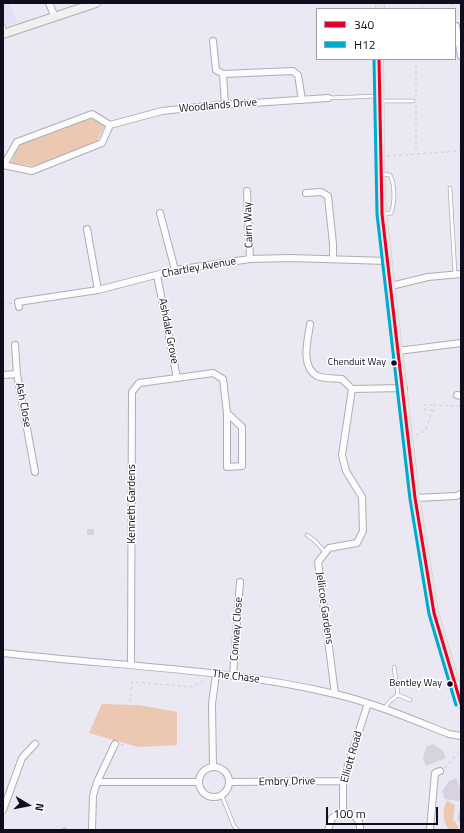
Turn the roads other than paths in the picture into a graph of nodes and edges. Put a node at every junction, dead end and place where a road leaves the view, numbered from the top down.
1 (49, 3) edge
2 (96, 3) edge
3 (55, 17) junction
4 (456, 26) edge
5 (4, 31) edge
6 (213, 41) dead end
7 (461, 56) edge
8 (379, 60) edge
9 (223, 74) junction
10 (328, 98) joint
11 (379, 98) junction
12 (302, 100) junction
13 (414, 101) dead end
14 (225, 105) junction
15 (110, 124) junction
16 (4, 165) edge
17 (450, 188) dead end
18 (247, 191) dead end
19 (306, 193) dead end
20 (160, 213) dead end
21 (87, 229) dead end
22 (250, 259) junction
23 (333, 260) junction
24 (388, 262) junction
25 (175, 270) junction
26 (458, 274) edge
27 (157, 275) junction
28 (391, 286) junction
29 (98, 290) junction
30 (19, 307) dead end
31 (310, 324) dead end
32 (461, 343) edge
33 (16, 345) dead end
34 (398, 351) junction
35 (16, 374) junction
36 (3, 375) edge
37 (177, 378) junction
38 (404, 388) junction
39 (352, 389) junction
40 (226, 413) junction
41 (35, 472) dead end
42 (461, 494) edge
43 (415, 498) junction
44 (307, 535) dead end
45 (325, 552) junction
46 (240, 582) dead end
47 (3, 653) edge
48 (131, 665) junction
49 (394, 667) dead end
50 (216, 674) junction
51 (233, 676) junction
52 (335, 694) junction
53 (398, 695) junction
54 (410, 700) dead end
55 (461, 701) edge
56 (368, 703) junction
57 (384, 709) junction
58 (461, 736) edge
59 (35, 744) dead end
60 (115, 746) road end
61 (213, 767) junction
62 (440, 771) road end
63 (343, 781) junction
64 (96, 782) junction
65 (199, 782) junction
66 (230, 782) junction
67 (222, 796) junction
68 (3, 810) edge
69 (343, 812) junction
70 (92, 830) edge
71 (238, 830) edge
72 (328, 830) edge
73 (360, 830) edge
74 (430, 830) edge

1 - 3 street
2 - 3 street
3 - 5 street
4 - 7 street
6 - 9 street
8 - 11 main road
9 - 12 street
9 - 14 street
10 - 11 lane
10 - 12 street, Woodlands Drive
11 - 13 lane
11 - 24 main road
12 - 14 street, Woodlands Drive
14 - 15 street, Woodlands Drive
15 - 16 street
15 - 16 street
17 - 26 lane
18 - 22 street, Cairn Way
19 - 23 street
20 - 25 street
21 - 29 street
22 - 23 street, Chartley Avenue
22 - 25 street, Chartley Avenue
23 - 24 street, Chartley Avenue
24 - 28 main road
25 - 27 street, Chartley Avenue
26 - 28 street
27 - 29 street, Chartley Avenue
27 - 37 street, Ashdale Grove
28 - 34 main road
29 - 30 street, Chartley Avenue
31 - 39 street
32 - 34 street
33 - 35 street, Ash Close
34 - 38 main road
35 - 36 street, Ash Close
35 - 41 street, Ash Close
37 - 40 street, Ashdale Grove
37 - 48 street, Kenneth Gardens
38 - 39 street
38 - 43 main road
39 - 45 street
40 - 40 street, Ashdale Grove
42 - 43 street
43 - 55 main road
44 - 45 lane
45 - 52 street, Jellicoe Gardens
46 - 51 street, Conway Close
47 - 48 street, The Chase
48 - 50 street, The Chase
49 - 53 lane
50 - 51 street, The Chase
50 - 61 street
51 - 52 street, The Chase
52 - 56 street, The Chase
53 - 54 lane
53 - 57 lane
56 - 57 street, The Chase
56 - 63 street, Elliott Road
57 - 58 street, The Chase
59 - 68 street
60 - 64 street
61 - 65 street
61 - 66 street
62 - 74 street
63 - 66 street, Embry Drive
63 - 69 street, Elliott Road
64 - 65 street
64 - 70 street
65 - 67 street
66 - 67 street
67 - 71 lane
69 - 72 street
69 - 73 street

